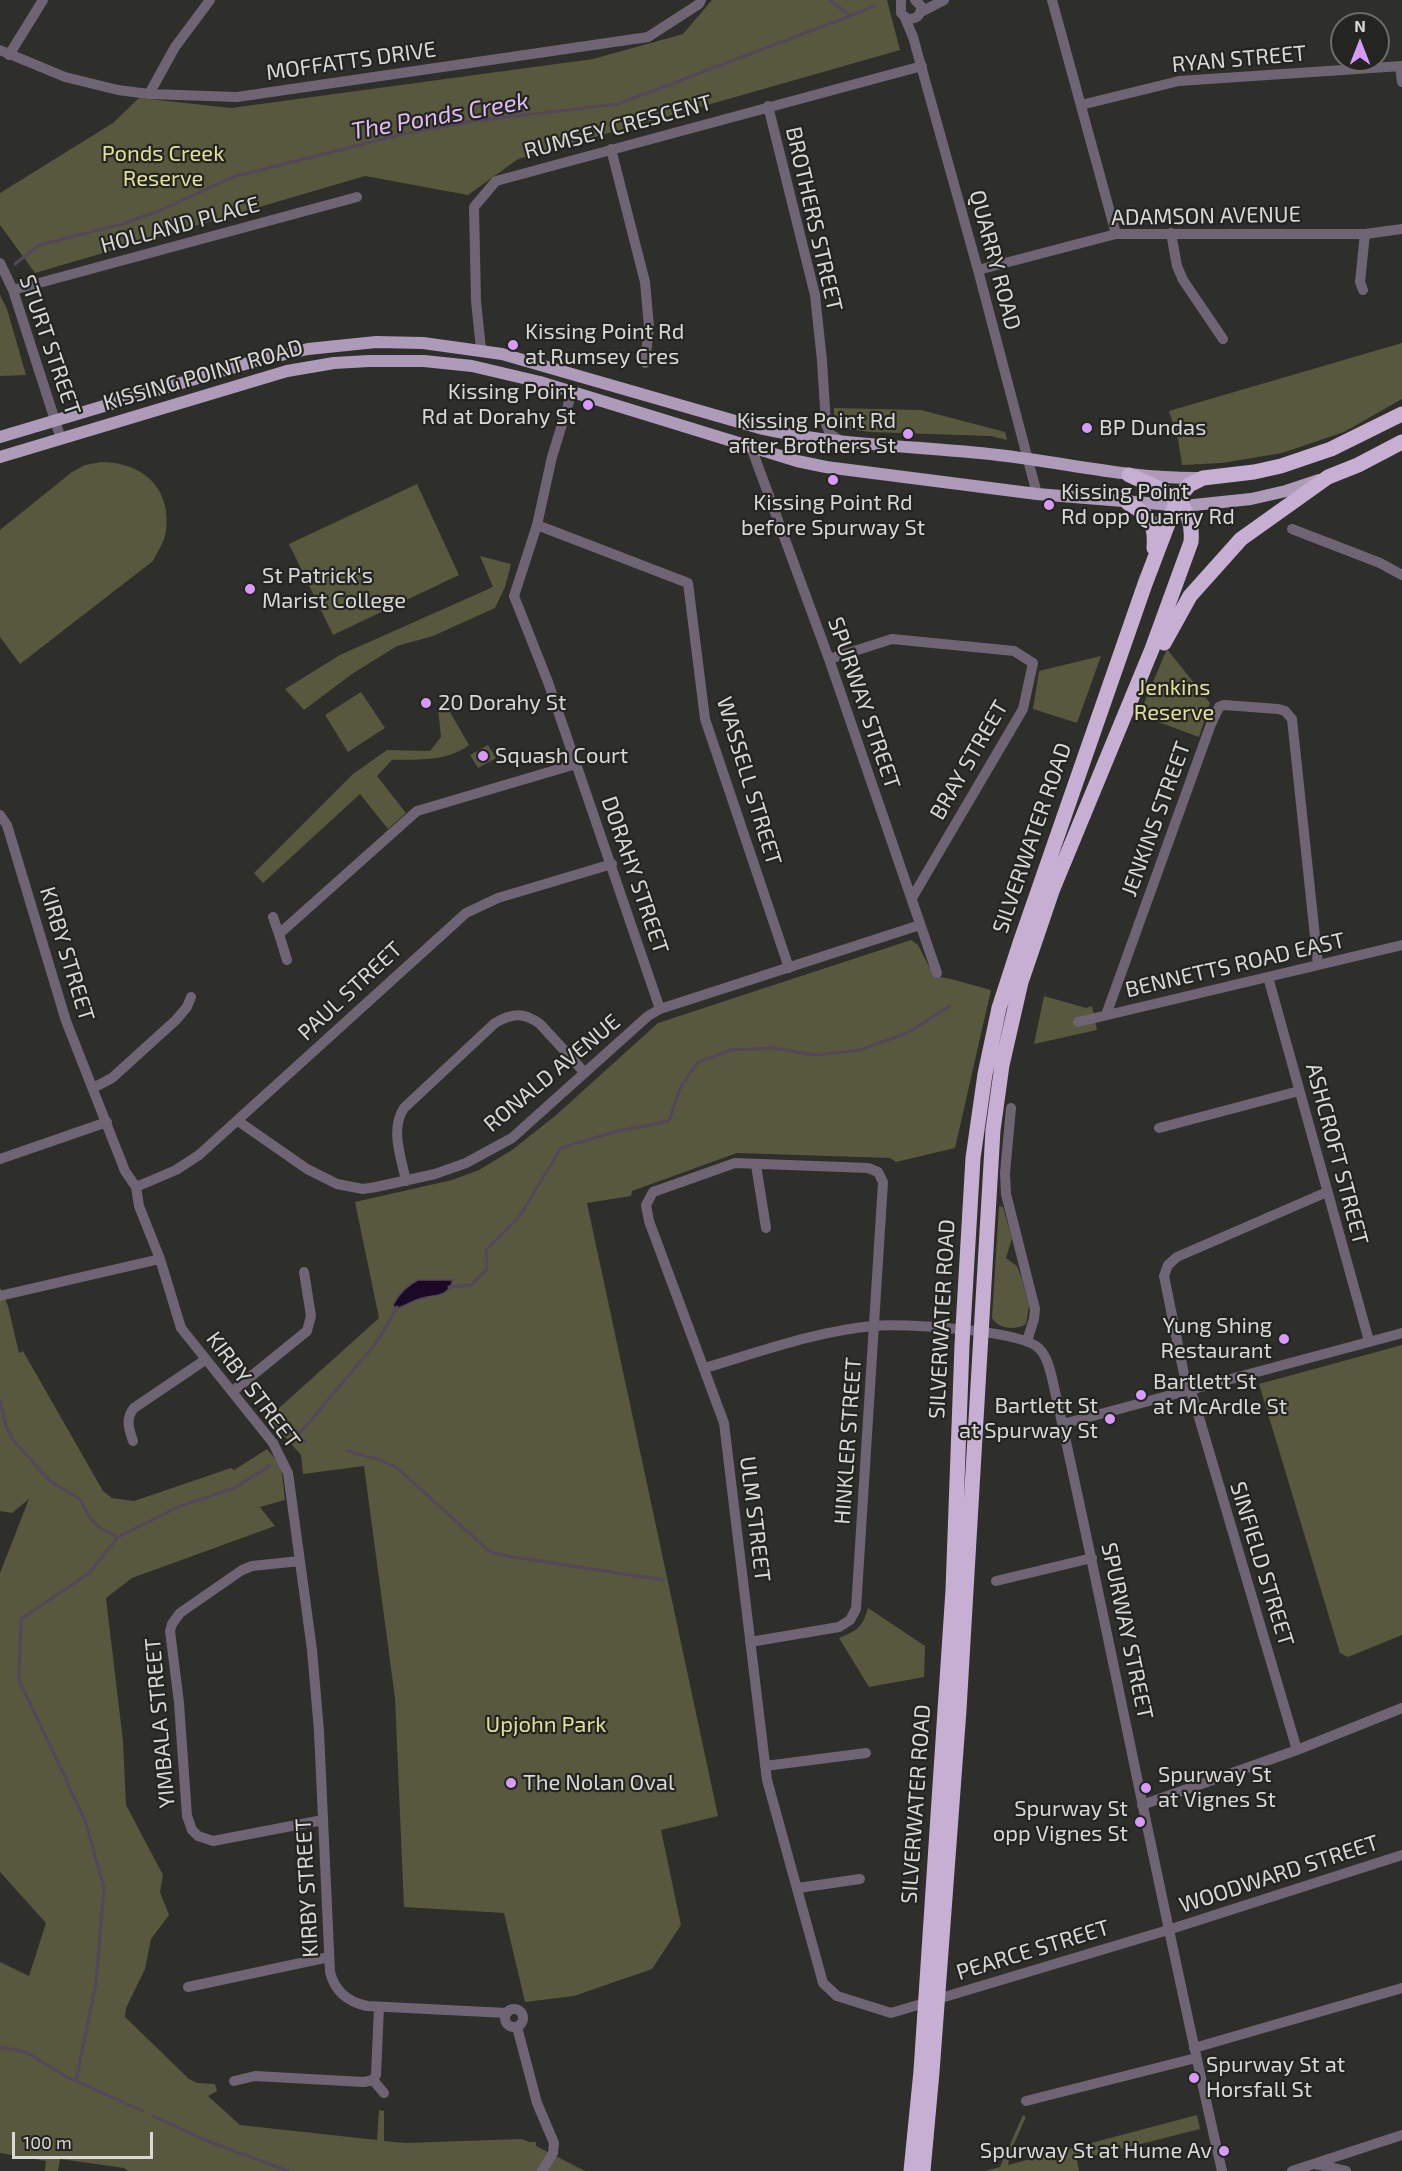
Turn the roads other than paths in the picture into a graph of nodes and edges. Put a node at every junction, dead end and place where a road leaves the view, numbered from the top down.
1 (43, 0) edge
2 (210, 0) edge
3 (701, 0) edge
4 (1052, 0) edge
5 (940, 1) edge
6 (911, 7) edge
7 (5, 53) edge
8 (922, 66) junction
9 (1401, 67) edge
10 (1402, 82) edge
11 (149, 94) junction
12 (1081, 105) junction
13 (768, 106) junction
14 (611, 149) junction
15 (357, 197) dead end
16 (1402, 229) edge
17 (1171, 233) junction
18 (1116, 234) junction
19 (1365, 234) junction
20 (0, 264) edge
21 (978, 270) junction
22 (13, 290) junction
23 (1363, 290) dead end
24 (1223, 339) dead end
25 (481, 349) junction
26 (645, 363) dead end
27 (573, 392) junction
28 (1402, 414) edge
29 (55, 420) junction
30 (0, 437) edge
31 (61, 439) junction
32 (842, 442) junction
33 (1402, 442) edge
34 (751, 447) junction
35 (0, 458) edge
36 (1028, 458) junction
37 (1130, 475) junction
38 (1328, 477) junction
39 (1203, 478) junction
40 (1037, 494) junction
41 (1128, 503) junction
42 (1178, 504) junction
43 (537, 525) junction
44 (1292, 529) dead end
45 (1153, 562) junction
46 (1402, 574) edge
47 (829, 659) junction
48 (1128, 709) junction
49 (576, 764) junction
50 (0, 815) edge
51 (612, 864) junction
52 (912, 898) junction
53 (273, 917) dead end
54 (920, 926) junction
55 (279, 934) junction
56 (1402, 945) edge
57 (287, 960) dead end
58 (1318, 965) junction
59 (789, 968) junction
60 (937, 973) dead end
61 (1268, 977) junction
62 (191, 997) dead end
63 (660, 1009) junction
64 (1106, 1015) junction
65 (1078, 1022) dead end
66 (585, 1073) junction
67 (93, 1088) junction
68 (1299, 1091) junction
69 (1011, 1108) dead end
70 (238, 1121) junction
71 (107, 1122) junction
72 (1159, 1128) dead end
73 (0, 1159) edge
74 (756, 1165) junction
75 (868, 1167) joint
76 (406, 1181) junction
77 (136, 1186) junction
78 (1327, 1192) junction
79 (766, 1228) dead end
80 (160, 1258) junction
81 (304, 1272) dead end
82 (0, 1296) edge
83 (875, 1326) junction
84 (963, 1330) junction
85 (981, 1332) junction
86 (1402, 1333) edge
87 (1027, 1341) junction
88 (1369, 1341) junction
89 (205, 1359) junction
90 (705, 1368) junction
91 (1189, 1390) junction
92 (233, 1391) junction
93 (1063, 1424) junction
94 (133, 1441) dead end
95 (1092, 1558) junction
96 (300, 1561) junction
97 (996, 1581) dead end
98 (750, 1642) junction
99 (1402, 1708) edge
100 (1297, 1750) junction
101 (866, 1753) dead end
102 (765, 1766) junction
103 (1142, 1805) junction
104 (323, 1820) junction
105 (1402, 1855) edge
106 (860, 1879) dead end
107 (798, 1887) junction
108 (1168, 1930) junction
109 (329, 1957) junction
110 (188, 1987) dead end
111 (1402, 1988) edge
112 (379, 2007) junction
113 (909, 2008) joint
114 (1195, 2053) junction
115 (373, 2080) junction
116 (234, 2081) dead end
117 (384, 2093) dead end
118 (1026, 2101) dead end
119 (1402, 2135) edge
120 (1315, 2164) junction
121 (542, 2171) edge
122 (911, 2171) edge
123 (923, 2171) edge
124 (1222, 2171) edge
125 (1292, 2171) edge
126 (1346, 2171) edge

1 - 7 street
2 - 11 street
3 - 11 street, MOFFATTS DRIVE
4 - 12 street
5 - 6 street
6 - 8 street, QUARRY ROAD
7 - 11 street, MOFFATTS DRIVE
8 - 13 street, RUMSEY CRESCENT
8 - 21 street, QUARRY ROAD
9 - 10 street
9 - 12 street, RYAN STREET
12 - 18 street
13 - 14 street, RUMSEY CRESCENT
13 - 32 street, BROTHERS STREET
14 - 25 street, RUMSEY CRESCENT
14 - 26 street
15 - 22 street, HOLLAND PLACE
16 - 19 street, ADAMSON AVENUE
17 - 18 street, ADAMSON AVENUE
17 - 19 street, ADAMSON AVENUE
17 - 24 street
18 - 21 street, ADAMSON AVENUE
19 - 23 street
20 - 22 street, STURT STREET
21 - 36 street, QUARRY ROAD
22 - 29 street, STURT STREET
25 - 29 main road, KISSING POINT ROAD
25 - 32 main road, KISSING POINT ROAD
27 - 31 main road, KISSING POINT ROAD
27 - 34 main road, KISSING POINT ROAD
27 - 43 street, DORAHY STREET
28 - 39 highway, KISSING POINT ROAD
29 - 30 main road, KISSING POINT ROAD
29 - 31 street, STURT STREET
31 - 35 main road, KISSING POINT ROAD
32 - 36 main road, KISSING POINT ROAD
33 - 38 highway, KISSING POINT ROAD
34 - 40 main road, KISSING POINT ROAD
34 - 47 street, SPURWAY STREET
36 - 37 main road, KISSING POINT ROAD
36 - 40 street, QUARRY ROAD
37 - 39 main road, KISSING POINT ROAD
37 - 42 highway
38 - 42 main road, KISSING POINT ROAD
38 - 48 highway, SILVERWATER ROAD
39 - 42 highway, SILVERWATER ROAD
40 - 41 main road, KISSING POINT ROAD
41 - 42 main road, KISSING POINT ROAD
41 - 45 highway
42 - 45 highway, SILVERWATER ROAD
42 - 48 highway, SILVERWATER ROAD
43 - 49 street, DORAHY STREET
43 - 59 street, WASSELL STREET
44 - 46 street
45 - 84 highway, SILVERWATER ROAD
47 - 52 street, SPURWAY STREET
47 - 52 street, BRAY STREET
48 - 85 highway, SILVERWATER ROAD
49 - 51 street, DORAHY STREET
49 - 55 street
50 - 67 street, KIRBY STREET
51 - 63 street, DORAHY STREET
51 - 70 street, PAUL STREET
52 - 54 street, SPURWAY STREET
53 - 55 street
54 - 59 street
54 - 60 street, SPURWAY STREET
55 - 57 street
56 - 58 street, BENNETTS ROAD EAST
58 - 61 street, BENNETTS ROAD EAST
58 - 64 street, JENKINS STREET
59 - 63 street
61 - 64 street, BENNETTS ROAD EAST
61 - 68 street, ASHCROFT STREET
62 - 67 street
63 - 66 street, RONALD AVENUE
64 - 65 street, BENNETTS ROAD EAST
66 - 76 street, RONALD AVENUE
66 - 76 street
67 - 71 street, KIRBY STREET
68 - 72 street
68 - 78 street, ASHCROFT STREET
69 - 87 street
70 - 76 street, RONALD AVENUE
70 - 77 street, PAUL STREET
71 - 73 street
71 - 77 street, KIRBY STREET
74 - 75 street, ULM STREET
74 - 79 street
74 - 90 street, ULM STREET
75 - 83 street, HINKLER STREET
77 - 80 street, KIRBY STREET
78 - 88 street, ASHCROFT STREET
78 - 91 street, SINFIELD STREET
80 - 82 street
80 - 89 street, KIRBY STREET
81 - 92 street
83 - 84 street
83 - 90 street
83 - 98 street, HINKLER STREET
84 - 85 street
84 - 122 highway, SILVERWATER ROAD
85 - 87 street
85 - 123 highway, SILVERWATER ROAD
86 - 88 street
87 - 93 street, SPURWAY STREET
88 - 91 street
89 - 92 street, KIRBY STREET
89 - 94 street
90 - 98 street, ULM STREET
91 - 93 street
91 - 100 street, SINFIELD STREET
92 - 96 street, KIRBY STREET
93 - 95 street, SPURWAY STREET
95 - 97 street
95 - 103 street, SPURWAY STREET
96 - 104 street, KIRBY STREET
96 - 104 street, YIMBALA STREET
98 - 102 street, ULM STREET
99 - 100 street
100 - 103 street
101 - 102 street
102 - 107 street, ULM STREET
103 - 108 street, SPURWAY STREET
104 - 109 street, KIRBY STREET
105 - 108 street, WOODWARD STREET
106 - 107 street
107 - 113 street, ULM STREET
108 - 113 street, PEARCE STREET
108 - 114 street, SPURWAY STREET
109 - 110 street
109 - 112 street, KIRBY STREET
111 - 114 street
112 - 115 street
112 - 121 street, KIRBY STREET
114 - 118 street
114 - 124 street, SPURWAY STREET
115 - 116 street
115 - 117 street
119 - 120 street
120 - 125 street
120 - 126 street

